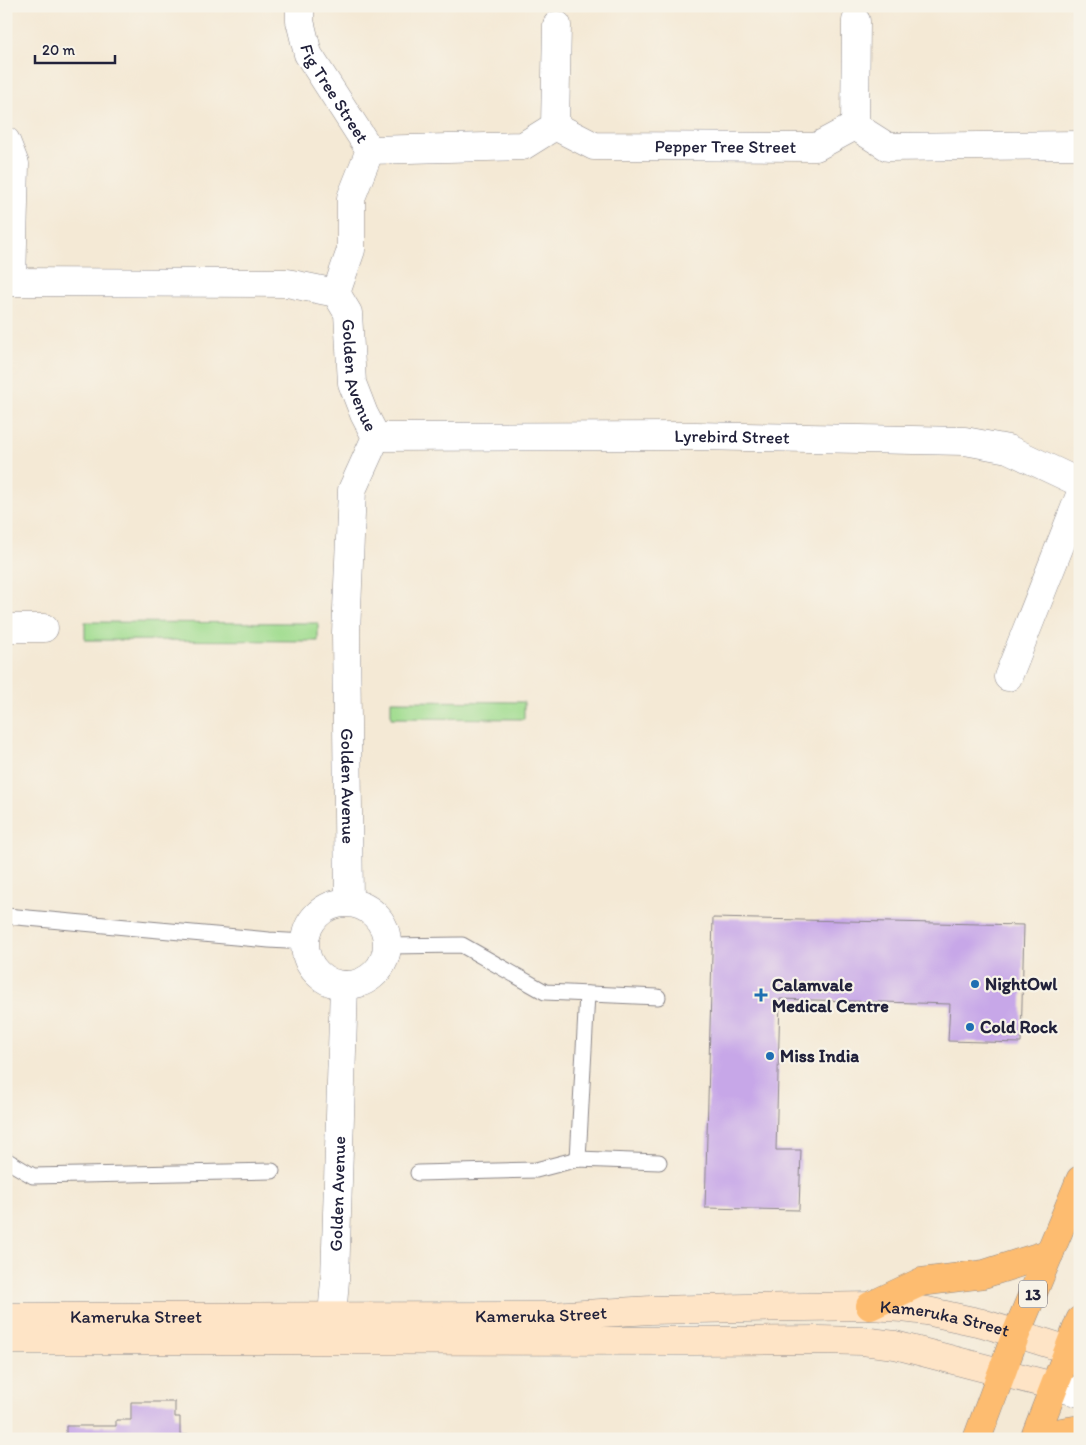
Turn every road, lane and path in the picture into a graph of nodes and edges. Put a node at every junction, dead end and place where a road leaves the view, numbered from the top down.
1 (300, 6) edge
2 (856, 21) dead end
3 (557, 25) dead end
4 (555, 126) junction
5 (855, 126) junction
6 (6, 141) edge
7 (1080, 145) edge
8 (370, 150) junction
9 (9, 282) edge
10 (336, 293) junction
11 (376, 437) junction
12 (1080, 483) edge
13 (1080, 494) edge
14 (6, 628) edge
15 (44, 628) dead end
16 (1008, 678) dead end
17 (349, 902) junction
18 (6, 916) edge
19 (305, 942) junction
20 (388, 946) junction
21 (344, 985) junction
22 (587, 994) junction
23 (658, 997) dead end
24 (578, 1159) junction
25 (6, 1160) edge
26 (660, 1162) dead end
27 (272, 1171) dead end
28 (418, 1173) dead end
29 (1080, 1180) edge
30 (1050, 1253) junction
31 (870, 1306) junction
32 (6, 1317) edge
33 (1080, 1320) edge
34 (337, 1329) junction
35 (1016, 1334) junction
36 (6, 1340) edge
37 (1074, 1352) edge
38 (1001, 1373) junction
39 (1054, 1386) junction
40 (1080, 1393) edge
41 (1080, 1429) edge
42 (977, 1439) edge
43 (1034, 1439) edge
44 (1039, 1439) edge

1 - 8 street, Fig Tree Street
2 - 5 street
3 - 4 street
4 - 5 street, Pepper Tree Street
4 - 8 street
5 - 7 street
6 - 9 street
8 - 10 street, Fig Tree Street
9 - 10 street
10 - 11 street, Golden Avenue
11 - 12 street, Lyrebird Street
11 - 17 street, Golden Avenue
13 - 16 street
14 - 15 street
17 - 19 street
17 - 20 street
18 - 19 lane
19 - 21 street
20 - 21 street
20 - 22 lane
21 - 34 street, Golden Avenue
22 - 23 lane
22 - 24 lane
24 - 26 lane
24 - 28 lane
25 - 27 lane
29 - 30 highway, 13
30 - 31 highway
30 - 35 highway, 13
31 - 34 street, Kameruka Street
31 - 35 street, Kameruka Street
32 - 34 street, Kameruka Street
33 - 37 highway
34 - 36 street, Kameruka Street
34 - 38 street, Kameruka Street
35 - 37 street, Kameruka Street
35 - 38 highway, 13
37 - 39 highway
38 - 39 street, Kameruka Street
38 - 42 highway, 13
39 - 40 street
39 - 43 highway
41 - 44 highway

